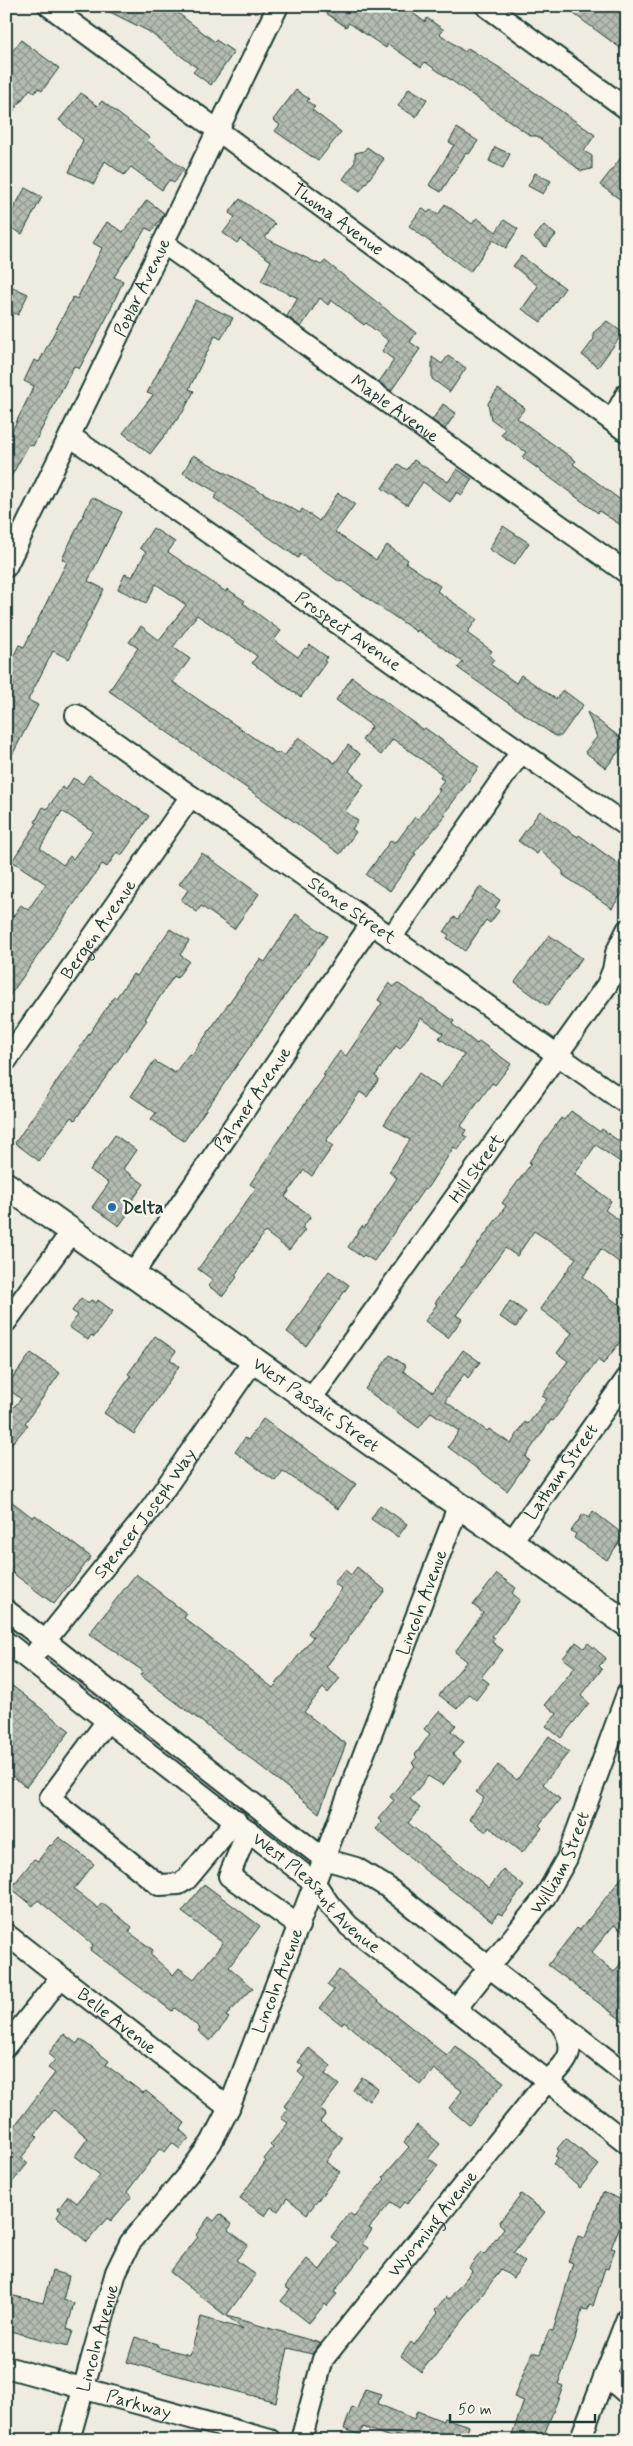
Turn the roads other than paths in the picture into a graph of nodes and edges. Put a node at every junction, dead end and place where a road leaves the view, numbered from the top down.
1 (49, 6) edge
2 (278, 6) edge
3 (486, 6) edge
4 (627, 109) edge
5 (218, 131) junction
6 (163, 243) junction
7 (627, 393) edge
8 (619, 427) edge
9 (70, 436) junction
10 (6, 567) edge
11 (627, 573) edge
12 (76, 715) dead end
13 (521, 752) junction
14 (191, 796) junction
15 (627, 826) edge
16 (371, 924) junction
17 (627, 930) edge
18 (392, 938) junction
19 (557, 1055) junction
20 (6, 1060) edge
21 (627, 1104) edge
22 (6, 1184) edge
23 (72, 1231) junction
24 (133, 1274) junction
25 (6, 1322) edge
26 (254, 1360) junction
27 (627, 1378) edge
28 (311, 1399) junction
29 (459, 1504) junction
30 (512, 1541) junction
31 (6, 1610) edge
32 (627, 1624) edge
33 (45, 1640) junction
34 (6, 1642) edge
35 (30, 1661) junction
36 (627, 1694) edge
37 (108, 1721) junction
38 (242, 1825) junction
39 (324, 1859) junction
40 (315, 1882) junction
41 (299, 1926) junction
42 (6, 1934) edge
43 (490, 1966) junction
44 (61, 1977) junction
45 (456, 2010) junction
46 (557, 2019) junction
47 (6, 2046) edge
48 (627, 2075) edge
49 (547, 2081) junction
50 (229, 2108) junction
51 (627, 2143) edge
52 (627, 2318) edge
53 (6, 2367) edge
54 (605, 2375) junction
55 (83, 2388) junction
56 (627, 2394) edge
57 (69, 2440) edge
58 (270, 2440) edge
59 (301, 2440) edge
60 (580, 2440) edge

1 - 5 street, Thoma Avenue
2 - 5 street, Poplar Avenue
3 - 4 street
5 - 6 street, Poplar Avenue
5 - 8 street, Thoma Avenue
6 - 9 street, Poplar Avenue
6 - 11 street, Maple Avenue
7 - 8 street
9 - 10 street, Poplar Avenue
9 - 13 street, Prospect Avenue
12 - 14 street, Stone Street
13 - 15 street, Prospect Avenue
13 - 18 street
14 - 16 street, Stone Street
14 - 20 street, Bergen Avenue
16 - 18 street, Stone Street
16 - 24 street, Palmer Avenue
17 - 19 street, Hill Street
18 - 19 street, Stone Street
19 - 21 street, Stone Street
19 - 28 street, Hill Street
22 - 23 main road, West Passaic Street
23 - 24 main road, West Passaic Street
23 - 25 street
24 - 26 main road, West Passaic Street
26 - 28 main road, West Passaic Street
26 - 33 street, Spencer Joseph Way
27 - 30 street, Latham Street
28 - 29 main road, West Passaic Street
29 - 30 main road, West Passaic Street
29 - 39 street, Lincoln Avenue
30 - 32 main road, West Passaic Street
31 - 33 street, West Pleasant Avenue
33 - 35 street, Spencer Joseph Way
33 - 39 street, West Pleasant Avenue
34 - 35 street, West Pleasant Avenue
35 - 37 street, West Pleasant Avenue
36 - 43 street, William Street
37 - 38 street, West Pleasant Avenue
37 - 38 street
38 - 40 street, West Pleasant Avenue
38 - 41 street
39 - 40 street, Lincoln Avenue
39 - 43 street, West Pleasant Avenue
40 - 41 street, Lincoln Avenue
40 - 45 street, West Pleasant Avenue
41 - 50 street, Lincoln Avenue
42 - 44 street, Belle Avenue
43 - 45 street, William Street
43 - 46 street, West Pleasant Avenue
44 - 47 street
44 - 50 street, Belle Avenue
45 - 49 street, West Pleasant Avenue
46 - 48 street, West Pleasant Avenue
46 - 49 street, Wyoming Avenue
49 - 51 street, West Pleasant Avenue
49 - 59 street, Wyoming Avenue
50 - 55 street, Lincoln Avenue
52 - 54 street
53 - 55 street, Parkway
54 - 56 street
54 - 60 street
55 - 57 street, Lincoln Avenue
55 - 58 street, Parkway

